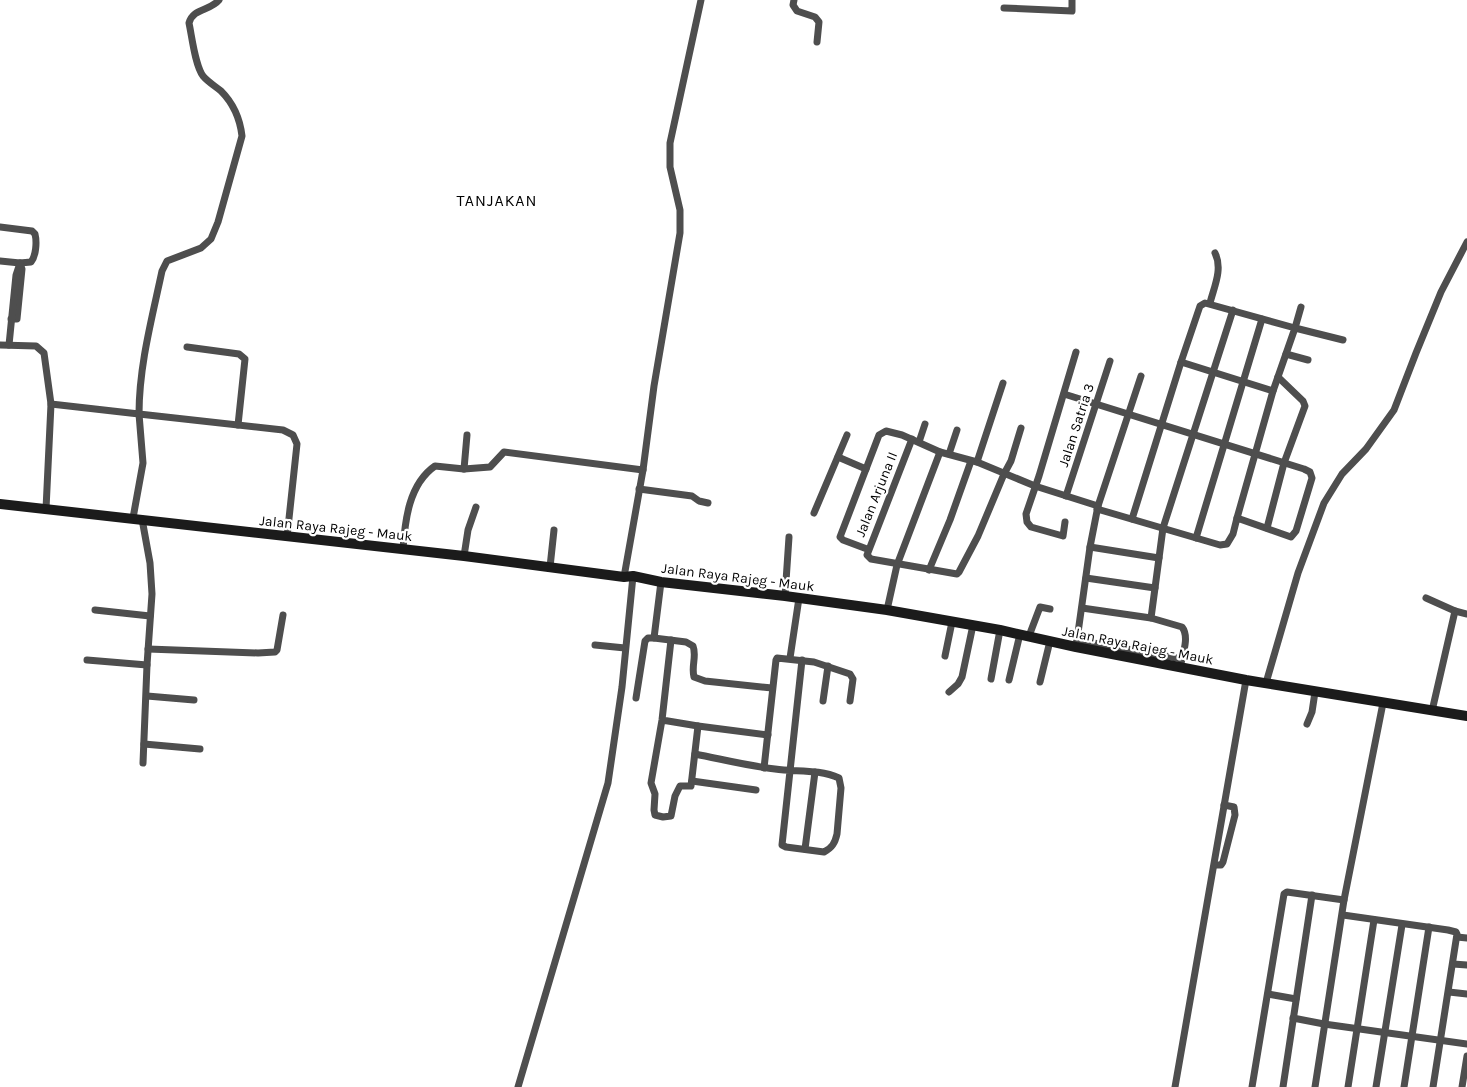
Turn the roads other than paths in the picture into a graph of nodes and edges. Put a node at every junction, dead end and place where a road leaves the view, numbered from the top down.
1 (220, 0) edge
2 (701, 0) edge
3 (794, 0) edge
4 (1072, 0) edge
5 (1004, 8) dead end
6 (817, 42) dead end
7 (0, 227) edge
8 (1467, 242) edge
9 (1215, 253) dead end
10 (0, 261) edge
11 (20, 264) junction
12 (1210, 303) junction
13 (1301, 307) dead end
14 (1233, 310) junction
15 (1262, 318) junction
16 (1295, 328) junction
17 (1343, 340) dead end
18 (0, 345) edge
19 (9, 346) junction
20 (187, 347) dead end
21 (1076, 352) dead end
22 (1286, 354) junction
23 (1308, 360) dead end
24 (1110, 361) dead end
25 (1181, 362) junction
26 (1213, 372) junction
27 (1141, 376) dead end
28 (1278, 377) junction
29 (1243, 382) junction
30 (1003, 384) dead end
31 (1273, 392) junction
32 (1064, 394) junction
33 (51, 404) junction
34 (1096, 404) junction
35 (139, 414) junction
36 (1128, 414) junction
37 (925, 424) dead end
38 (1162, 424) junction
39 (238, 425) junction
40 (1021, 428) dead end
41 (957, 430) dead end
42 (1193, 434) junction
43 (467, 435) dead end
44 (846, 435) dead end
45 (915, 441) junction
46 (1224, 444) junction
47 (940, 452) junction
48 (948, 454) junction
49 (1254, 454) junction
50 (838, 457) junction
51 (974, 461) junction
52 (1284, 463) junction
53 (464, 469) junction
54 (866, 469) junction
55 (642, 470) junction
56 (1004, 474) junction
57 (1035, 486) junction
58 (639, 489) junction
59 (1066, 496) junction
60 (708, 503) dead end
61 (0, 504) edge
62 (476, 507) dead end
63 (1098, 507) junction
64 (46, 509) junction
65 (814, 513) dead end
66 (1237, 518) junction
67 (138, 519) junction
68 (1132, 519) junction
69 (1065, 522) dead end
70 (1164, 528) junction
71 (1267, 528) junction
72 (554, 530) dead end
73 (287, 537) junction
74 (789, 537) dead end
75 (1196, 538) junction
76 (1090, 547) junction
77 (403, 549) junction
78 (868, 553) junction
79 (464, 556) junction
80 (1158, 558) junction
81 (897, 565) junction
82 (550, 567) junction
83 (929, 570) junction
84 (628, 576) junction
85 (1086, 578) junction
86 (661, 582) junction
87 (1155, 588) junction
88 (785, 596) junction
89 (799, 598) junction
90 (1426, 598) dead end
91 (1082, 608) junction
92 (1050, 609) dead end
93 (95, 610) dead end
94 (887, 610) junction
95 (1455, 611) junction
96 (1467, 614) edge
97 (283, 615) dead end
98 (150, 616) junction
99 (1151, 618) junction
100 (952, 622) junction
101 (973, 626) junction
102 (1000, 630) junction
103 (1024, 635) junction
104 (654, 638) junction
105 (671, 640) junction
106 (1050, 641) junction
107 (1076, 643) junction
108 (595, 645) dead end
109 (625, 648) junction
110 (148, 649) junction
111 (945, 656) dead end
112 (790, 658) junction
113 (87, 660) dead end
114 (802, 660) junction
115 (1181, 664) junction
116 (147, 665) junction
117 (828, 666) junction
118 (991, 679) dead end
119 (1009, 680) dead end
120 (1246, 680) junction
121 (1040, 682) dead end
122 (1266, 683) junction
123 (772, 688) junction
124 (949, 692) dead end
125 (1315, 692) junction
126 (147, 696) junction
127 (636, 698) dead end
128 (194, 700) dead end
129 (824, 701) dead end
130 (850, 701) dead end
131 (1383, 703) junction
132 (1432, 712) junction
133 (1467, 716) edge
134 (662, 720) junction
135 (1307, 724) dead end
136 (698, 726) junction
137 (768, 735) junction
138 (144, 744) junction
139 (200, 749) dead end
140 (695, 754) junction
141 (144, 763) dead end
142 (764, 768) junction
143 (791, 770) junction
144 (815, 772) junction
145 (692, 781) junction
146 (756, 790) dead end
147 (1224, 805) junction
148 (805, 850) junction
149 (1215, 865) junction
150 (1312, 895) junction
151 (1344, 900) junction
152 (1342, 916) junction
153 (1374, 920) junction
154 (1402, 925) junction
155 (1428, 927) junction
156 (1457, 936) junction
157 (1467, 938) edge
158 (1453, 964) junction
159 (1467, 965) edge
160 (1449, 992) junction
161 (1268, 994) junction
162 (1467, 994) edge
163 (1296, 999) junction
164 (1293, 1018) junction
165 (1324, 1024) junction
166 (1357, 1029) junction
167 (1384, 1032) junction
168 (1413, 1036) junction
169 (1440, 1040) junction
170 (1467, 1044) edge
171 (1467, 1056) edge
172 (518, 1087) edge
173 (1175, 1087) edge
174 (1252, 1087) edge
175 (1283, 1087) edge
176 (1314, 1087) edge
177 (1348, 1087) edge
178 (1376, 1087) edge
179 (1404, 1087) edge
180 (1433, 1087) edge
181 (1462, 1087) edge

1 - 35 street
2 - 55 street
3 - 6 street
4 - 5 street
7 - 11 street
8 - 122 street
9 - 12 street
10 - 11 street
11 - 19 street
12 - 14 street
12 - 25 street
13 - 16 street
14 - 15 street
14 - 26 street
15 - 16 street
15 - 29 street
16 - 17 street
16 - 22 street
18 - 19 street
19 - 33 street
20 - 39 street
21 - 32 street
22 - 23 street
22 - 28 street
24 - 34 street, Jalan Satria 3
25 - 26 street
25 - 38 street
26 - 29 street
26 - 42 street
27 - 36 street
28 - 31 street
28 - 52 street
29 - 31 street
29 - 46 street
30 - 51 street
31 - 49 street
32 - 34 street
32 - 57 street
33 - 35 street
33 - 64 street
34 - 36 street
34 - 59 street, Jalan Satria 3
35 - 39 street
35 - 67 street
36 - 38 street
36 - 63 street
37 - 45 street, Jalan Arjuna II
38 - 42 street
38 - 68 street
39 - 73 street
40 - 56 street
41 - 48 street
42 - 46 street
42 - 70 street
43 - 53 street
44 - 50 street
45 - 47 street
45 - 54 street
45 - 78 street, Jalan Arjuna II
46 - 49 street
46 - 75 street
47 - 48 street
47 - 81 street
48 - 51 street
49 - 52 street
49 - 66 street
50 - 54 street
50 - 65 street
51 - 56 street
51 - 83 street
52 - 71 street
52 - 71 street
53 - 55 street
53 - 77 street
54 - 78 street
55 - 58 street
56 - 57 street
56 - 83 street
57 - 59 street
57 - 69 street
58 - 60 street
58 - 84 street
59 - 63 street
61 - 64 main road, Jalan Raya Rajeg - Mauk
62 - 79 street
63 - 68 street
63 - 76 street
64 - 67 main road, Jalan Raya Rajeg - Mauk
66 - 71 street
66 - 75 street
67 - 73 main road, Jalan Raya Rajeg - Mauk
67 - 98 street
68 - 70 street
70 - 75 street
70 - 80 street
72 - 82 street
73 - 77 main road, Jalan Raya Rajeg - Mauk
74 - 88 street
76 - 80 street
76 - 85 street
77 - 79 main road, Jalan Raya Rajeg - Mauk
78 - 81 street
79 - 82 main road, Jalan Raya Rajeg - Mauk
80 - 87 street
81 - 83 street
81 - 94 street
82 - 84 main road, Jalan Raya Rajeg - Mauk
84 - 86 main road, Jalan Raya Rajeg - Mauk
84 - 109 street
85 - 87 street
85 - 91 street
86 - 88 main road, Jalan Raya Rajeg - Mauk
86 - 104 street
87 - 99 street
88 - 89 main road, Jalan Raya Rajeg - Mauk
89 - 94 main road, Jalan Raya Rajeg - Mauk
89 - 112 street
90 - 95 street
91 - 99 street
91 - 107 street
92 - 103 street
93 - 98 street
94 - 100 main road, Jalan Raya Rajeg - Mauk
95 - 96 street
95 - 132 street
97 - 110 street
98 - 110 street
99 - 115 street
100 - 101 main road, Jalan Raya Rajeg - Mauk
100 - 111 street
101 - 102 main road, Jalan Raya Rajeg - Mauk
101 - 124 street
102 - 103 main road, Jalan Raya Rajeg - Mauk
102 - 118 street
103 - 106 main road, Jalan Raya Rajeg - Mauk
103 - 119 street
104 - 105 street
104 - 127 street
105 - 123 street
105 - 134 street
106 - 107 main road, Jalan Raya Rajeg - Mauk
106 - 121 street
107 - 115 main road, Jalan Raya Rajeg - Mauk
108 - 109 street
109 - 172 street
110 - 116 street
112 - 114 street
112 - 123 street
113 - 116 street
114 - 117 street
114 - 143 street
115 - 120 main road, Jalan Raya Rajeg - Mauk
116 - 126 street
117 - 129 street
117 - 130 street
120 - 122 main road, Jalan Raya Rajeg - Mauk
120 - 147 street
122 - 125 main road, Jalan Raya Rajeg - Mauk
123 - 137 street
125 - 131 main road, Jalan Raya Rajeg - Mauk
125 - 135 street
126 - 128 street
126 - 138 street
131 - 132 main road, Jalan Raya Rajeg - Mauk
131 - 151 street
132 - 133 main road, Jalan Raya Rajeg - Mauk
134 - 136 street
134 - 145 street
136 - 137 street
136 - 140 street
137 - 142 street
138 - 139 street
138 - 141 street
140 - 142 street
140 - 145 street
142 - 143 street
143 - 144 street
143 - 148 street
144 - 148 street
144 - 148 street
145 - 146 street
147 - 149 street
147 - 149 street
149 - 173 street
150 - 151 street
150 - 161 street
150 - 163 street
151 - 152 street
152 - 153 street
152 - 165 street
153 - 154 street
153 - 166 street
154 - 155 street
154 - 167 street
155 - 156 street
155 - 168 street
156 - 157 street
156 - 158 street
158 - 159 street
158 - 160 street
160 - 162 street
160 - 169 street
161 - 163 street
161 - 174 street
163 - 164 street
164 - 165 street
164 - 175 street
165 - 166 street
165 - 176 street
166 - 167 street
166 - 177 street
167 - 168 street
167 - 178 street
168 - 169 street
168 - 179 street
169 - 170 street
169 - 180 street
171 - 181 street

